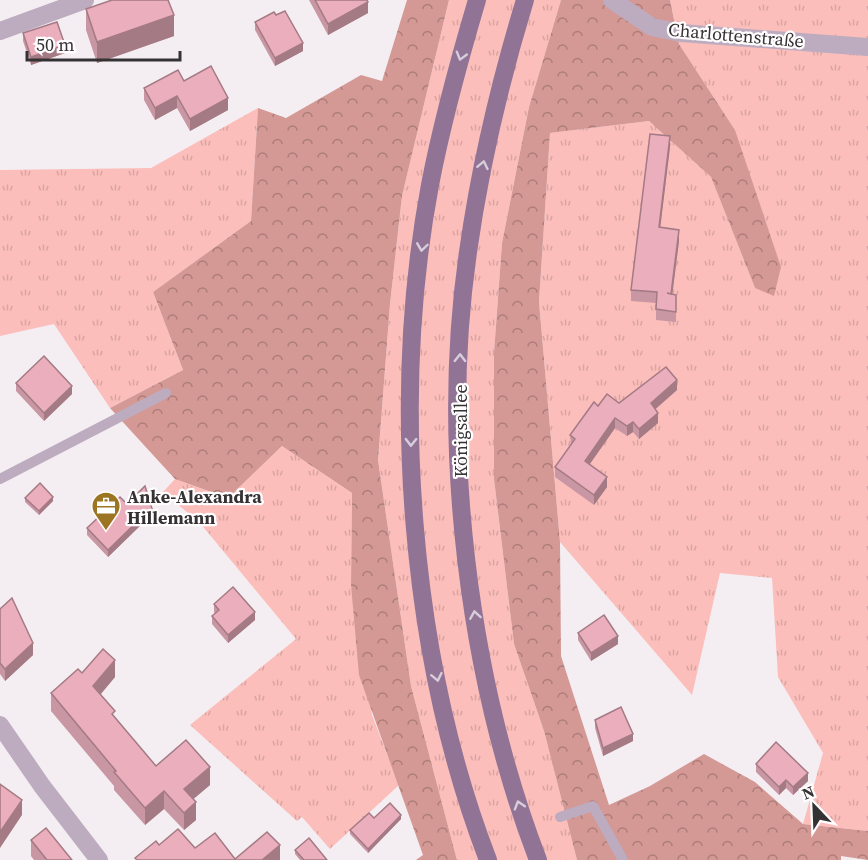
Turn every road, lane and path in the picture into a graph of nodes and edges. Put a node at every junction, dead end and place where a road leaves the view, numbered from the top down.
1 (85, 0) edge
2 (477, 0) edge
3 (525, 0) edge
4 (612, 0) edge
5 (0, 31) edge
6 (868, 47) edge
7 (166, 393) dead end
8 (0, 479) edge
9 (0, 725) edge
10 (560, 817) dead end
11 (99, 860) edge
12 (488, 860) edge
13 (538, 860) edge
14 (623, 860) edge

1 - 5 street
2 -> 12 main road
13 -> 3 main road, Königsallee
4 - 6 street, Charlottenstraße
7 - 8 lane
9 - 11 street
10 - 14 lane

